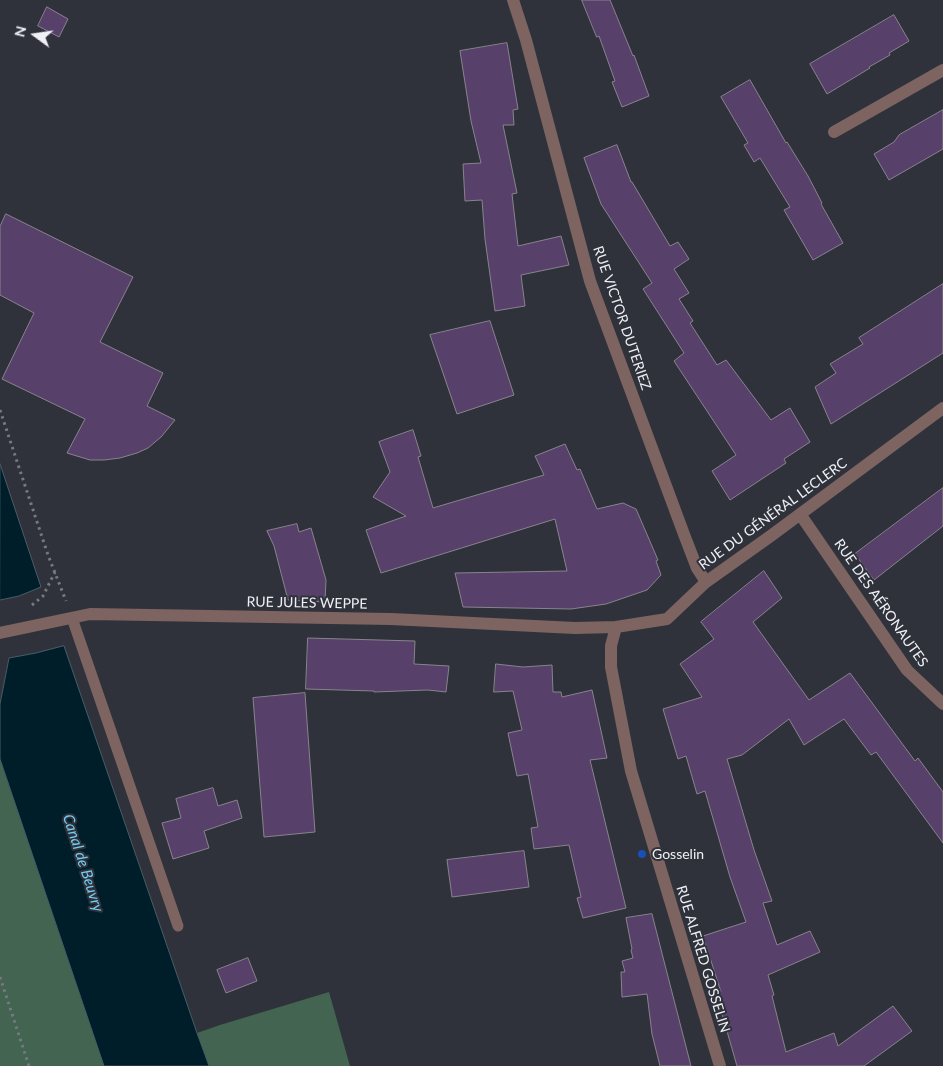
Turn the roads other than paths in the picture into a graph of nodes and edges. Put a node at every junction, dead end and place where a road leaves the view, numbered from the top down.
1 (513, 0) edge
2 (943, 70) edge
3 (834, 132) dead end
4 (943, 408) edge
5 (800, 514) junction
6 (706, 582) junction
7 (72, 618) junction
8 (616, 627) junction
9 (0, 633) edge
10 (943, 704) edge
11 (178, 926) dead end
12 (720, 1066) edge

1 - 6 street, RUE VICTOR DUTERIEZ
2 - 3 street
4 - 5 street, RUE DU GÉNÉRAL LECLERC
5 - 6 street, RUE DU GÉNÉRAL LECLERC
5 - 10 street, RUE DES AÉRONAUTES
6 - 8 street, RUE DU GÉNÉRAL LECLERC
7 - 8 street, RUE JULES WEPPE
7 - 9 street, RUE JULES WEPPE
7 - 11 lane
8 - 12 street, RUE ALFRED GOSSELIN

